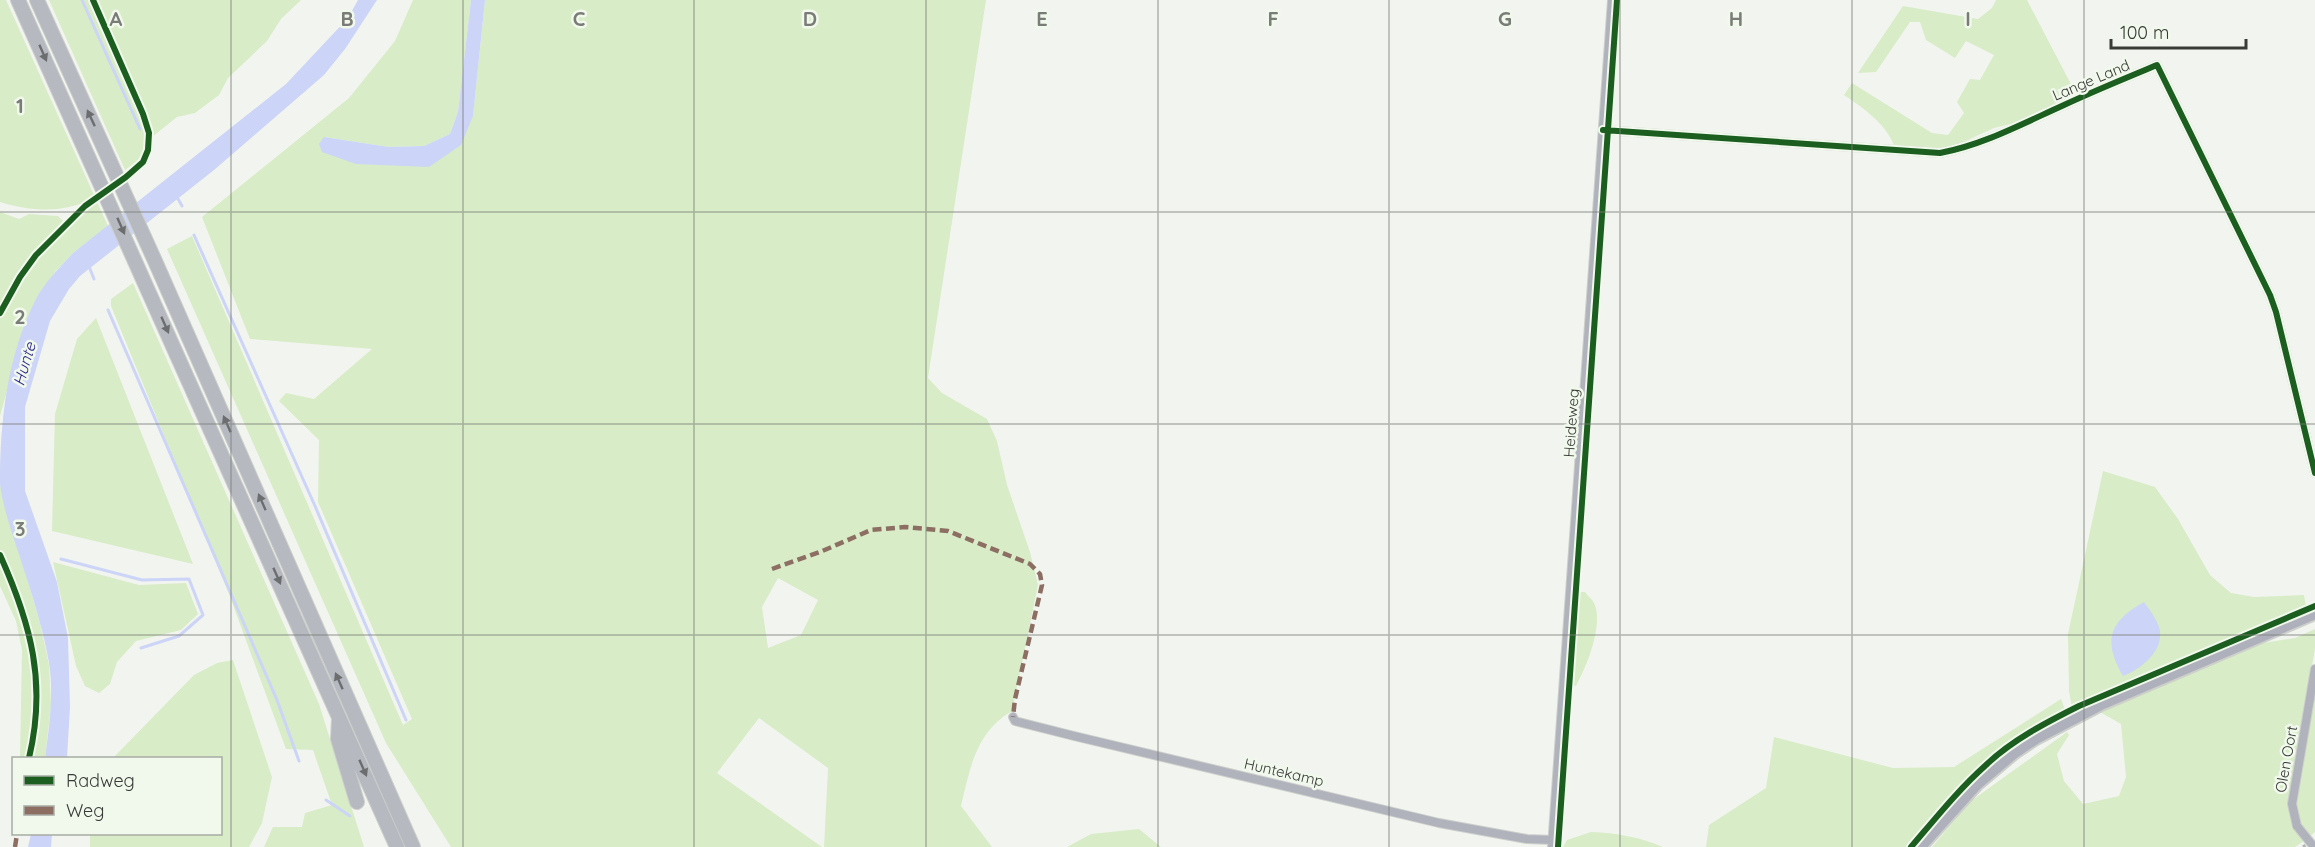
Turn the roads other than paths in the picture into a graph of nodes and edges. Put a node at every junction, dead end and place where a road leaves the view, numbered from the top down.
1 (18, 0) edge
2 (37, 0) edge
3 (1612, 0) edge
4 (1603, 130) junction
5 (2315, 473) edge
6 (2315, 614) edge
7 (2315, 669) edge
8 (339, 714) junction
9 (1013, 717) dead end
10 (357, 802) dead end
11 (1553, 844) edge
12 (397, 847) edge
13 (413, 847) edge
14 (1921, 847) edge
15 (2314, 847) edge

1 -> 8 highway
13 -> 2 highway
3 - 4 street, Heideweg
4 - 5 street, Lange Land
4 - 11 street, Heideweg
6 - 14 main road
7 - 15 street, Olen Oort, bridge
8 - 10 highway
8 -> 12 highway
9 - 11 street, Huntekamp

